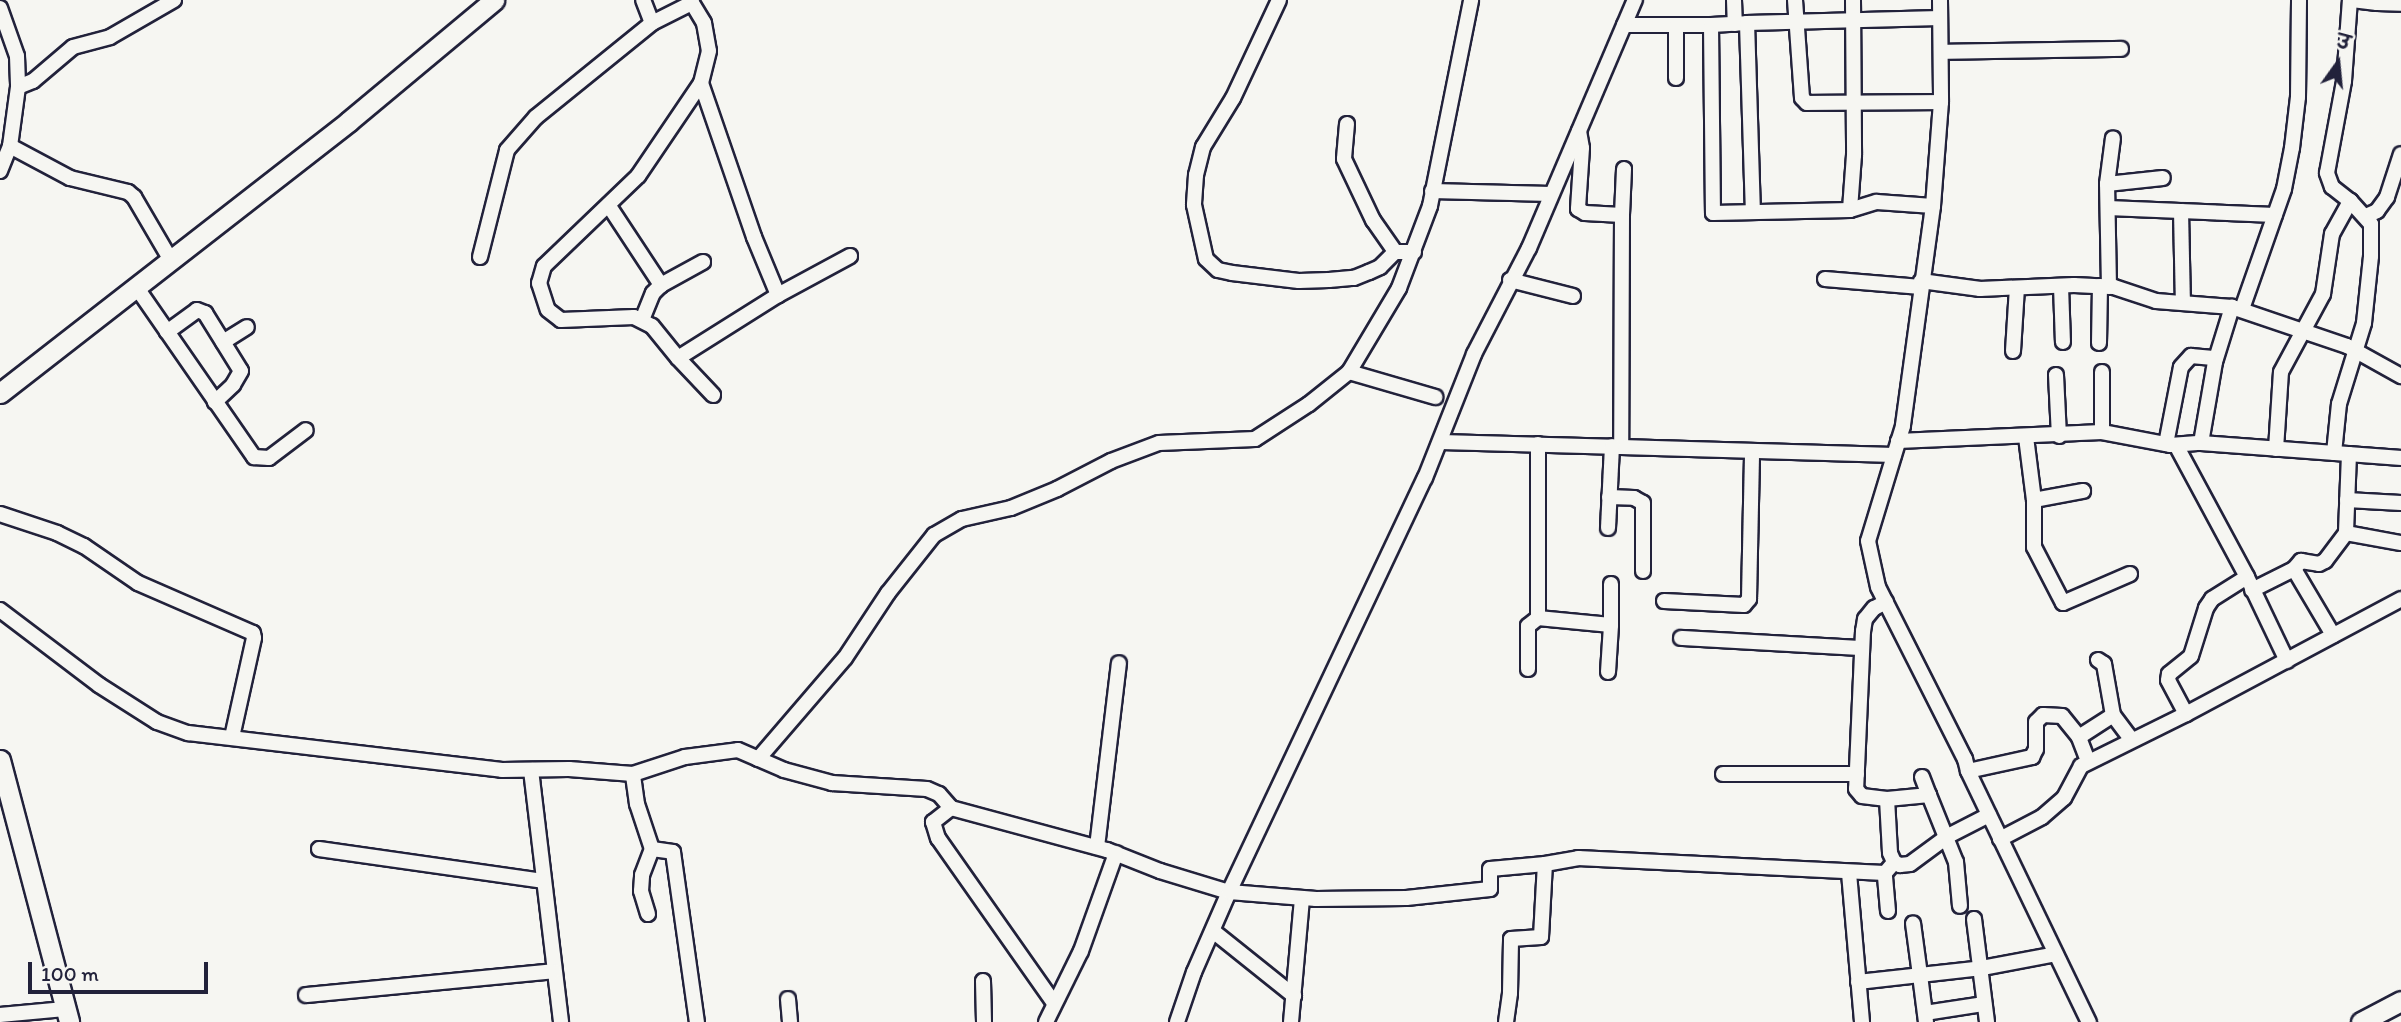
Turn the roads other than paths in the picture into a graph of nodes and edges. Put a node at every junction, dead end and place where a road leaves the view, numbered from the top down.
1 (174, 0) edge
2 (494, 0) edge
3 (643, 0) edge
4 (1279, 0) edge
5 (1471, 0) edge
6 (1635, 0) edge
7 (1734, 0) edge
8 (1795, 0) edge
9 (1853, 0) edge
10 (1940, 0) edge
11 (2299, 0) edge
12 (2351, 0) edge
13 (694, 1) edge
14 (2377, 1) edge
15 (2401, 4) edge
16 (0, 8) edge
17 (1940, 18) junction
18 (1853, 19) junction
19 (1796, 22) junction
20 (652, 23) junction
21 (1741, 23) junction
22 (1624, 25) junction
23 (1711, 25) junction
24 (1676, 26) junction
25 (2121, 49) dead end
26 (1941, 52) junction
27 (1676, 78) dead end
28 (701, 83) junction
29 (18, 87) junction
30 (1853, 101) junction
31 (1941, 102) junction
32 (1347, 124) dead end
33 (1579, 131) junction
34 (2113, 138) dead end
35 (10, 146) junction
36 (2401, 154) edge
37 (1625, 169) dead end
38 (0, 171) edge
39 (2163, 178) dead end
40 (2107, 184) junction
41 (1432, 191) junction
42 (1551, 194) junction
43 (2350, 201) junction
44 (609, 206) junction
45 (1933, 206) junction
46 (2108, 208) junction
47 (1850, 210) junction
48 (1753, 211) junction
49 (2181, 211) junction
50 (1622, 215) junction
51 (2275, 215) junction
52 (2366, 215) junction
53 (1395, 252) junction
54 (1414, 252) junction
55 (850, 256) dead end
56 (480, 257) dead end
57 (172, 262) junction
58 (703, 262) dead end
59 (1825, 279) dead end
60 (1510, 280) junction
61 (1921, 284) junction
62 (661, 285) junction
63 (2061, 286) junction
64 (2105, 287) junction
65 (137, 288) junction
66 (2017, 288) junction
67 (778, 295) junction
68 (1573, 296) dead end
69 (2183, 303) junction
70 (2237, 308) junction
71 (642, 320) junction
72 (247, 327) dead end
73 (2304, 331) junction
74 (167, 332) junction
75 (223, 342) junction
76 (2063, 342) dead end
77 (2099, 343) dead end
78 (2013, 351) dead end
79 (2357, 351) junction
80 (678, 358) junction
81 (2216, 358) junction
82 (1349, 372) junction
83 (2102, 372) dead end
84 (2056, 375) dead end
85 (2401, 376) edge
86 (0, 393) edge
87 (713, 395) dead end
88 (1436, 397) dead end
89 (215, 402) junction
90 (306, 430) dead end
91 (2102, 432) junction
92 (2059, 436) junction
93 (2026, 437) junction
94 (1441, 442) junction
95 (2201, 443) junction
96 (1538, 444) junction
97 (2171, 445) junction
98 (1617, 447) junction
99 (1896, 448) junction
100 (2276, 449) junction
101 (1752, 451) junction
102 (2341, 454) junction
103 (2401, 458) edge
104 (2083, 491) dead end
105 (1609, 498) junction
106 (2034, 500) junction
107 (2347, 500) junction
108 (2401, 503) edge
109 (0, 514) edge
110 (1608, 528) dead end
111 (2346, 533) junction
112 (2401, 542) edge
113 (2294, 569) junction
114 (1643, 571) dead end
115 (2130, 574) dead end
116 (1611, 584) dead end
117 (2250, 584) junction
118 (2401, 599) edge
119 (1664, 601) dead end
120 (1886, 602) junction
121 (0, 610) edge
122 (1538, 618) junction
123 (1611, 625) junction
124 (2333, 635) junction
125 (1681, 638) dead end
126 (1862, 648) junction
127 (2098, 660) dead end
128 (2287, 661) junction
129 (1119, 663) dead end
130 (1528, 669) dead end
131 (1608, 672) dead end
132 (2186, 714) junction
133 (2113, 715) junction
134 (232, 737) junction
135 (2080, 737) junction
136 (2131, 739) junction
137 (758, 759) junction
138 (0, 760) edge
139 (2088, 761) junction
140 (531, 770) junction
141 (1968, 771) junction
142 (633, 774) junction
143 (1723, 774) dead end
144 (1857, 774) junction
145 (1922, 778) dead end
146 (1929, 795) junction
147 (1887, 799) junction
148 (951, 808) junction
149 (1989, 815) junction
150 (1948, 836) junction
151 (2000, 839) junction
152 (1097, 847) junction
153 (318, 849) dead end
154 (652, 849) junction
155 (1116, 853) junction
156 (1545, 864) junction
157 (1890, 868) junction
158 (1849, 873) junction
159 (543, 881) junction
160 (1228, 892) junction
161 (1302, 898) junction
162 (1959, 906) dead end
163 (1888, 911) dead end
164 (648, 914) dead end
165 (1974, 919) dead end
166 (1913, 923) dead end
167 (1213, 931) junction
168 (2056, 954) junction
169 (1982, 968) junction
170 (554, 971) junction
171 (1920, 975) junction
172 (984, 981) dead end
173 (1858, 982) junction
174 (306, 995) dead end
175 (1294, 996) junction
176 (788, 999) dead end
177 (2401, 1001) edge
178 (1055, 1003) junction
179 (1984, 1004) junction
180 (0, 1015) edge
181 (67, 1016) edge
182 (1926, 1018) edge
183 (561, 1022) edge
184 (697, 1022) edge
185 (790, 1022) edge
186 (984, 1022) edge
187 (1046, 1022) edge
188 (1177, 1022) edge
189 (1291, 1022) edge
190 (1506, 1022) edge
191 (1862, 1022) edge
192 (1987, 1022) edge
193 (2089, 1022) edge
194 (2361, 1022) edge

1 - 29 street
2 - 57 main road
3 - 20 street
4 - 53 street
5 - 41 street
6 - 22 street
7 - 21 street
8 - 19 street
9 - 18 street
10 - 17 street
11 - 51 street
12 - 14 street
12 - 43 street
13 - 20 street
13 - 28 street
14 - 15 street
16 - 29 street
17 - 18 street
17 - 26 street
18 - 19 street
18 - 30 street
19 - 21 street
19 - 30 street
20 - 56 street
21 - 23 street
21 - 48 street
22 - 24 street
22 - 33 street
23 - 24 street
23 - 48 street
24 - 27 street
25 - 26 street
26 - 31 street
28 - 44 street
28 - 67 street
29 - 35 street
30 - 31 street
30 - 47 street
31 - 45 street
32 - 53 street
33 - 42 street
33 - 50 street
34 - 40 street
35 - 38 street
35 - 57 street
36 - 52 street
37 - 50 street
39 - 40 street
40 - 46 street
41 - 42 street
41 - 54 street
42 - 60 street
43 - 52 street
43 - 73 street
44 - 62 street
44 - 71 street
45 - 47 street
45 - 61 street
46 - 49 street
46 - 64 street
47 - 48 street
49 - 51 street
49 - 69 street
50 - 98 street
51 - 70 street
52 - 79 street
53 - 54 street
54 - 82 street
55 - 67 street
57 - 65 main road
58 - 62 street
59 - 61 street
60 - 68 street
60 - 94 street
61 - 66 street
61 - 99 street
62 - 71 street
63 - 64 street
63 - 66 street
63 - 76 street
64 - 69 street
64 - 77 street
65 - 74 street
65 - 86 main road
66 - 78 street
67 - 80 street
69 - 70 street
70 - 73 street
70 - 81 street
71 - 80 street
72 - 75 street
73 - 79 street
73 - 100 street
74 - 75 street
74 - 89 street
75 - 89 street
79 - 85 street
79 - 102 street
80 - 87 street
81 - 95 street
81 - 97 street
82 - 88 street
82 - 137 street
83 - 91 street
84 - 92 street
89 - 90 street
91 - 92 street
91 - 97 street
92 - 93 street
93 - 99 street
93 - 106 street
94 - 96 street
94 - 160 street
95 - 97 street
95 - 100 street
96 - 98 street
96 - 122 street
97 - 117 street
98 - 101 street
98 - 105 street
99 - 101 street
99 - 120 street
100 - 102 street
101 - 119 street
102 - 103 street
102 - 107 street
104 - 106 street
105 - 110 street
105 - 114 street
106 - 115 street
107 - 108 street
107 - 111 street
109 - 134 street
111 - 112 street
111 - 113 street
113 - 117 street
113 - 124 street
116 - 123 street
117 - 128 street
117 - 132 street
118 - 124 street
120 - 126 street
120 - 141 street
121 - 134 street
122 - 123 street
122 - 130 street
123 - 131 street
124 - 128 street
125 - 126 street
126 - 144 street
127 - 133 street
128 - 132 street
129 - 152 street
132 - 136 street
133 - 135 street
133 - 136 street
134 - 140 street
135 - 139 street
135 - 141 street
136 - 139 street
137 - 142 street
137 - 148 street
138 - 181 main road
139 - 151 street
140 - 142 street
140 - 159 street
141 - 149 street
142 - 154 street
143 - 144 street
144 - 147 street
145 - 146 street
146 - 147 street
146 - 150 street
147 - 157 street
148 - 152 street
148 - 178 street
149 - 150 street
149 - 151 street
150 - 157 street
150 - 162 street
151 - 168 street
152 - 155 street
153 - 159 street
154 - 164 street
154 - 184 street
155 - 160 street
155 - 178 street
156 - 158 street
156 - 161 street
156 - 190 street
157 - 158 street
157 - 163 street
158 - 173 street
159 - 170 street
160 - 161 street
160 - 167 street
161 - 175 street
165 - 169 street
166 - 171 street
167 - 175 street
167 - 188 street
168 - 169 street
168 - 193 street
169 - 171 street
169 - 179 street
170 - 174 street
170 - 183 street
171 - 173 street
171 - 182 street
172 - 186 street
173 - 191 street
175 - 189 street
176 - 185 street
177 - 194 main road
178 - 187 street
179 - 182 street
179 - 192 street
180 - 181 street

